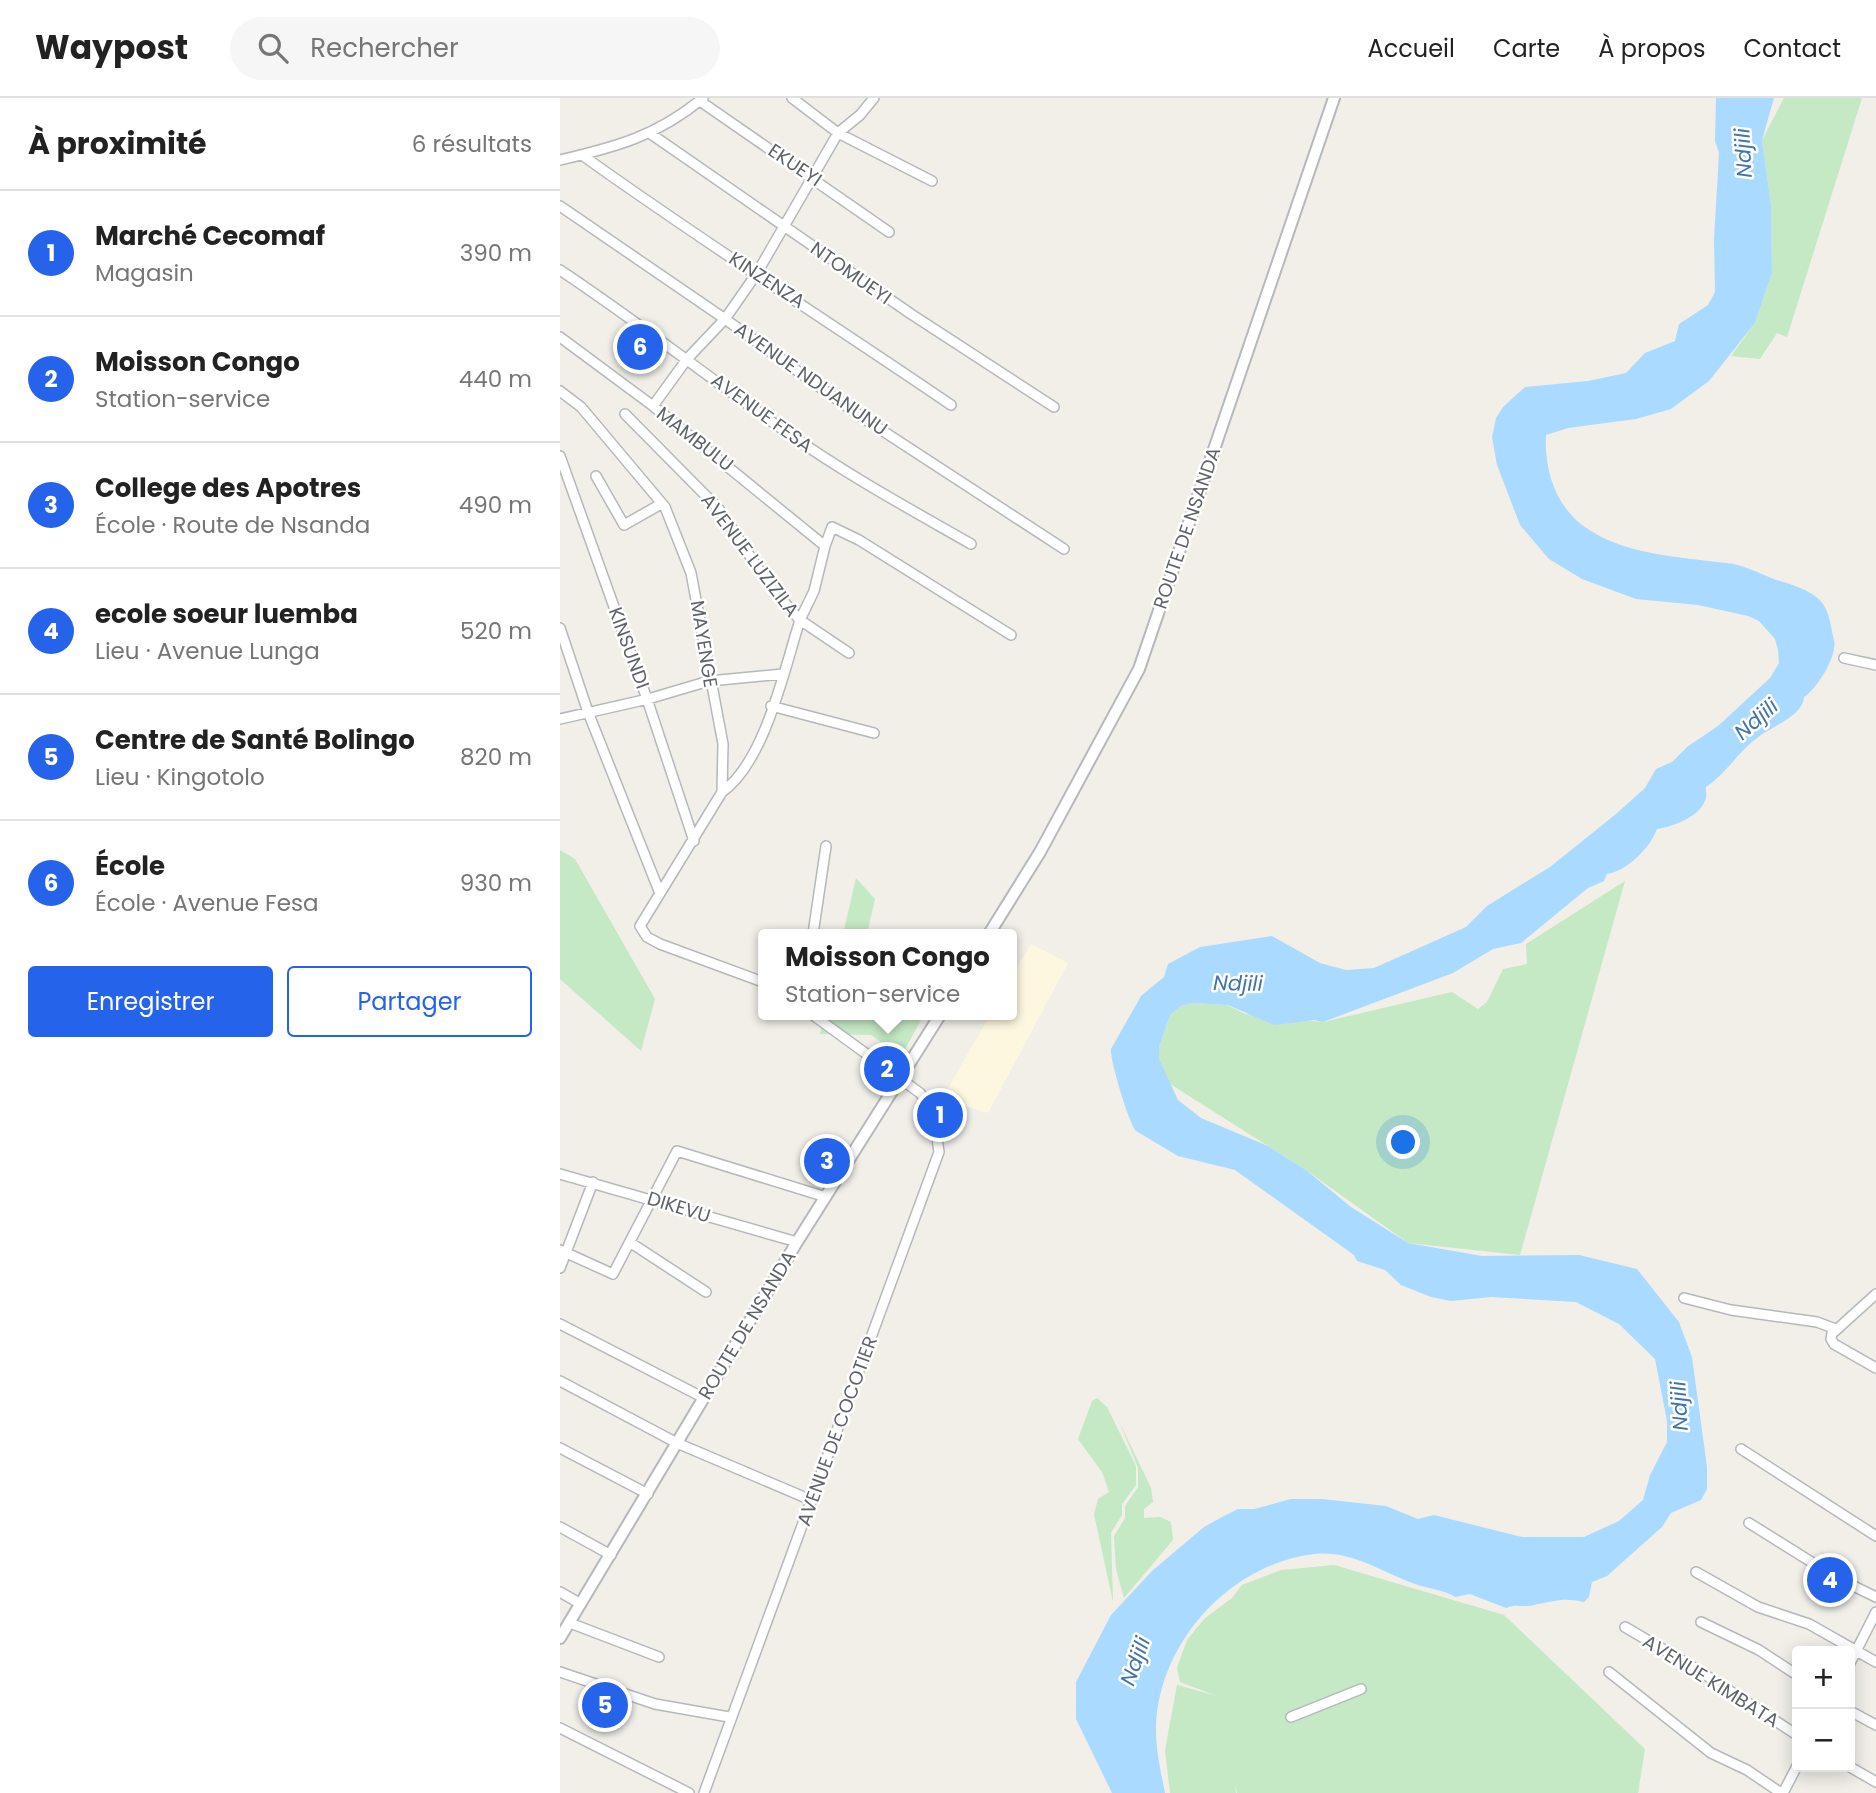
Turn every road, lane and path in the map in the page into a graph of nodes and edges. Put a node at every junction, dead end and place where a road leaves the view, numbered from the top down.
1 (792, 98) edge
2 (874, 98) edge
3 (1334, 98) edge
4 (701, 99) edge
5 (838, 133) junction
6 (651, 134) junction
7 (582, 155) junction
8 (560, 160) edge
9 (813, 177) junction
10 (932, 181) dead end
11 (560, 206) edge
12 (786, 227) junction
13 (889, 232) dead end
14 (560, 270) edge
15 (757, 272) junction
16 (725, 318) junction
17 (560, 337) edge
18 (687, 359) junction
19 (560, 391) edge
20 (653, 405) junction
21 (951, 405) dead end
22 (1055, 407) dead end
23 (625, 414) dead end
24 (560, 456) edge
25 (596, 476) dead end
26 (661, 504) junction
27 (971, 544) dead end
28 (825, 545) junction
29 (1064, 550) dead end
30 (800, 620) junction
31 (560, 628) edge
32 (1011, 635) dead end
33 (849, 653) dead end
34 (1844, 659) dead end
35 (1876, 665) edge
36 (783, 674) junction
37 (709, 681) junction
38 (648, 699) junction
39 (771, 706) junction
40 (588, 712) junction
41 (560, 719) edge
42 (874, 733) dead end
43 (722, 792) junction
44 (694, 841) junction
45 (826, 846) dead end
46 (659, 891) junction
47 (814, 929) edge
48 (992, 929) edge
49 (758, 980) edge
50 (820, 1020) edge
51 (937, 1020) edge
52 (900, 1079) junction
53 (560, 1174) edge
54 (593, 1182) junction
55 (826, 1197) junction
56 (653, 1199) junction
57 (797, 1242) junction
58 (631, 1244) junction
59 (563, 1252) edge
60 (560, 1268) edge
61 (706, 1292) dead end
62 (1876, 1294) edge
63 (1684, 1298) dead end
64 (560, 1324) edge
65 (1834, 1332) junction
66 (1876, 1368) edge
67 (560, 1381) edge
68 (704, 1398) junction
69 (677, 1443) junction
70 (560, 1448) edge
71 (1741, 1449) dead end
72 (648, 1494) junction
73 (811, 1500) junction
74 (1749, 1523) dead end
75 (560, 1527) edge
76 (1876, 1536) edge
77 (611, 1555) junction
78 (1696, 1572) dead end
79 (560, 1592) edge
80 (1876, 1597) edge
81 (581, 1604) junction
82 (1876, 1612) edge
83 (1701, 1622) dead end
84 (570, 1623) junction
85 (1625, 1627) dead end
86 (560, 1638) edge
87 (1845, 1646) edge
88 (1855, 1652) joint
89 (659, 1657) dead end
90 (1876, 1662) edge
91 (560, 1672) edge
92 (1609, 1672) dead end
93 (1792, 1672) edge
94 (1361, 1689) dead end
95 (1855, 1714) edge
96 (729, 1717) junction
97 (1291, 1717) dead end
98 (1876, 1725) edge
99 (560, 1728) edge
100 (1792, 1732) edge
101 (1855, 1770) edge
102 (1794, 1772) edge
103 (1876, 1782) edge
104 (677, 1791) edge
105 (689, 1793) edge
106 (704, 1793) edge
107 (1782, 1793) edge

1 - 5 street
2 - 5 street
3 - 48 street, ROUTE DE NSANDA
4 - 6 street
4 - 9 street, EKUEYI
5 - 9 street
5 - 10 street
6 - 7 street
6 - 12 street, NTOMUEYI
7 - 8 street
7 - 15 street, KINZENZA
9 - 12 street
9 - 13 street, EKUEYI
11 - 16 street, AVENUE NDUANUNU
12 - 15 street
12 - 22 street, NTOMUEYI
14 - 18 street, AVENUE FESA
15 - 16 street
15 - 21 street, KINZENZA
16 - 18 street
16 - 29 street, AVENUE NDUANUNU
17 - 20 street, MAMBULU
18 - 20 street
18 - 27 street, AVENUE FESA
19 - 26 street, MAYENGE
20 - 28 street, MAMBULU
23 - 30 street, AVENUE LUZIZILA
24 - 38 street, KINSUNDI
25 - 26 street
26 - 37 street, MAYENGE
28 - 30 street
28 - 32 street
30 - 33 street
30 - 36 street, AVENUE LUZIZILA
31 - 40 street
34 - 35 street
36 - 37 street
36 - 39 street, AVENUE LUZIZILA
37 - 38 street
37 - 43 street, MAYENGE
38 - 40 street
38 - 44 street, KINSUNDI
39 - 42 street
39 - 43 street, AVENUE LUZIZILA
40 - 41 street
40 - 46 street
43 - 44 street, MAYENGE
44 - 46 street, MAYENGE
45 - 47 street
46 - 49 street, MAYENGE
50 - 52 street, AVENUE DE COCOTIER
51 - 52 street, ROUTE DE NSANDA
52 - 55 street, ROUTE DE NSANDA
52 - 73 street, AVENUE DE COCOTIER
53 - 54 street, DIKEVU
54 - 56 street, DIKEVU
54 - 59 street
55 - 56 street
55 - 57 street, ROUTE DE NSANDA
56 - 57 street, DIKEVU
56 - 58 street
57 - 68 street, ROUTE DE NSANDA
58 - 59 street
58 - 61 street
59 - 60 street
62 - 65 street
63 - 65 street
64 - 68 street
65 - 66 street
67 - 69 street
68 - 69 street, ROUTE DE NSANDA
69 - 72 street, ROUTE DE NSANDA
69 - 73 street
70 - 72 street
71 - 76 street
72 - 77 street, ROUTE DE NSANDA
73 - 96 street, AVENUE DE COCOTIER
74 - 80 street
75 - 77 street
77 - 81 street, ROUTE DE NSANDA
78 - 87 street
79 - 81 street
81 - 84 street, ROUTE DE NSANDA
82 - 88 street
83 - 93 street
84 - 86 street, ROUTE DE NSANDA
84 - 89 street
85 - 100 street, AVENUE KIMBATA
88 - 90 street
91 - 96 street
92 - 107 street
94 - 97 street
95 - 98 street
96 - 106 street, AVENUE DE COCOTIER
99 - 104 street
101 - 103 street
102 - 107 street
104 - 105 street

